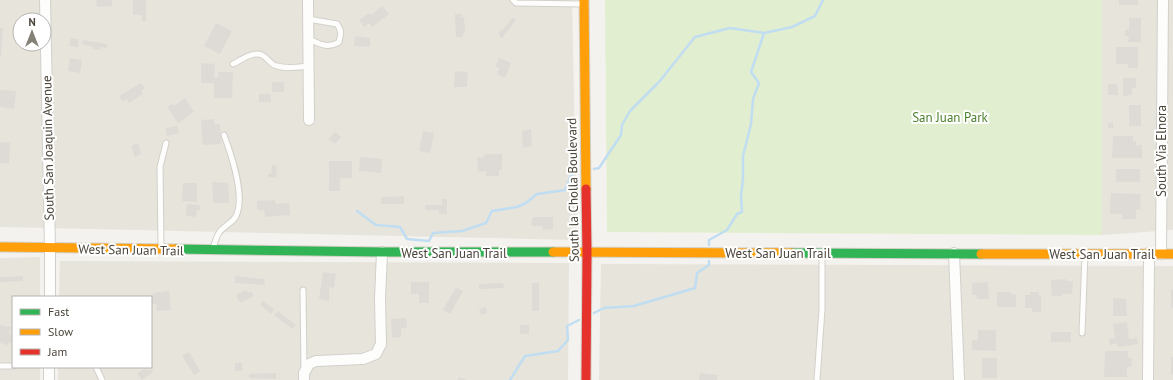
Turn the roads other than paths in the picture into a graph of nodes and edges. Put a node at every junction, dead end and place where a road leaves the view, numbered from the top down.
1 (45, 0) edge
2 (308, 0) edge
3 (513, 0) edge
4 (1163, 0) edge
5 (584, 1) edge
6 (308, 19) junction
7 (308, 39) junction
8 (233, 64) dead end
9 (309, 66) junction
10 (309, 120) dead end
11 (224, 134) dead end
12 (166, 143) dead end
13 (0, 247) edge
14 (50, 249) junction
15 (161, 250) junction
16 (212, 250) junction
17 (382, 252) junction
18 (587, 253) junction
19 (822, 253) junction
20 (954, 254) junction
21 (1085, 254) junction
22 (1149, 254) junction
23 (1161, 254) junction
24 (1173, 254) edge
25 (303, 290) dead end
26 (50, 296) edge
27 (1082, 333) dead end
28 (0, 366) edge
29 (12, 366) edge
30 (49, 368) edge
31 (96, 368) edge
32 (304, 376) edge
33 (49, 380) edge
34 (102, 380) edge
35 (586, 380) edge
36 (817, 380) edge
37 (959, 380) edge
38 (1148, 380) edge

1 - 14 street, South San Joaquin Avenue
2 - 6 street
3 - 5 lane
4 - 23 street, South Via Elnora
5 - 18 street, South la Cholla Boulevard
6 - 7 street
6 - 7 lane
7 - 9 street
8 - 9 lane
9 - 10 street
11 - 16 lane
12 - 15 lane
13 - 14 street, West San Juan Trail
14 - 15 street, West San Juan Trail
14 - 26 street, South San Joaquin Avenue
15 - 16 street, West San Juan Trail
16 - 17 street, West San Juan Trail
17 - 18 street, West San Juan Trail
17 - 32 street, West San Juan Trail
18 - 19 street, West San Juan Trail
18 - 35 street, South la Cholla Boulevard
19 - 20 street, West San Juan Trail
19 - 36 lane
20 - 21 street, West San Juan Trail
20 - 37 street
21 - 22 street, West San Juan Trail
21 - 27 lane
22 - 23 street, West San Juan Trail
22 - 38 street
23 - 24 street, West San Juan Trail
25 - 32 lane
28 - 29 lane
30 - 33 street
31 - 34 lane

